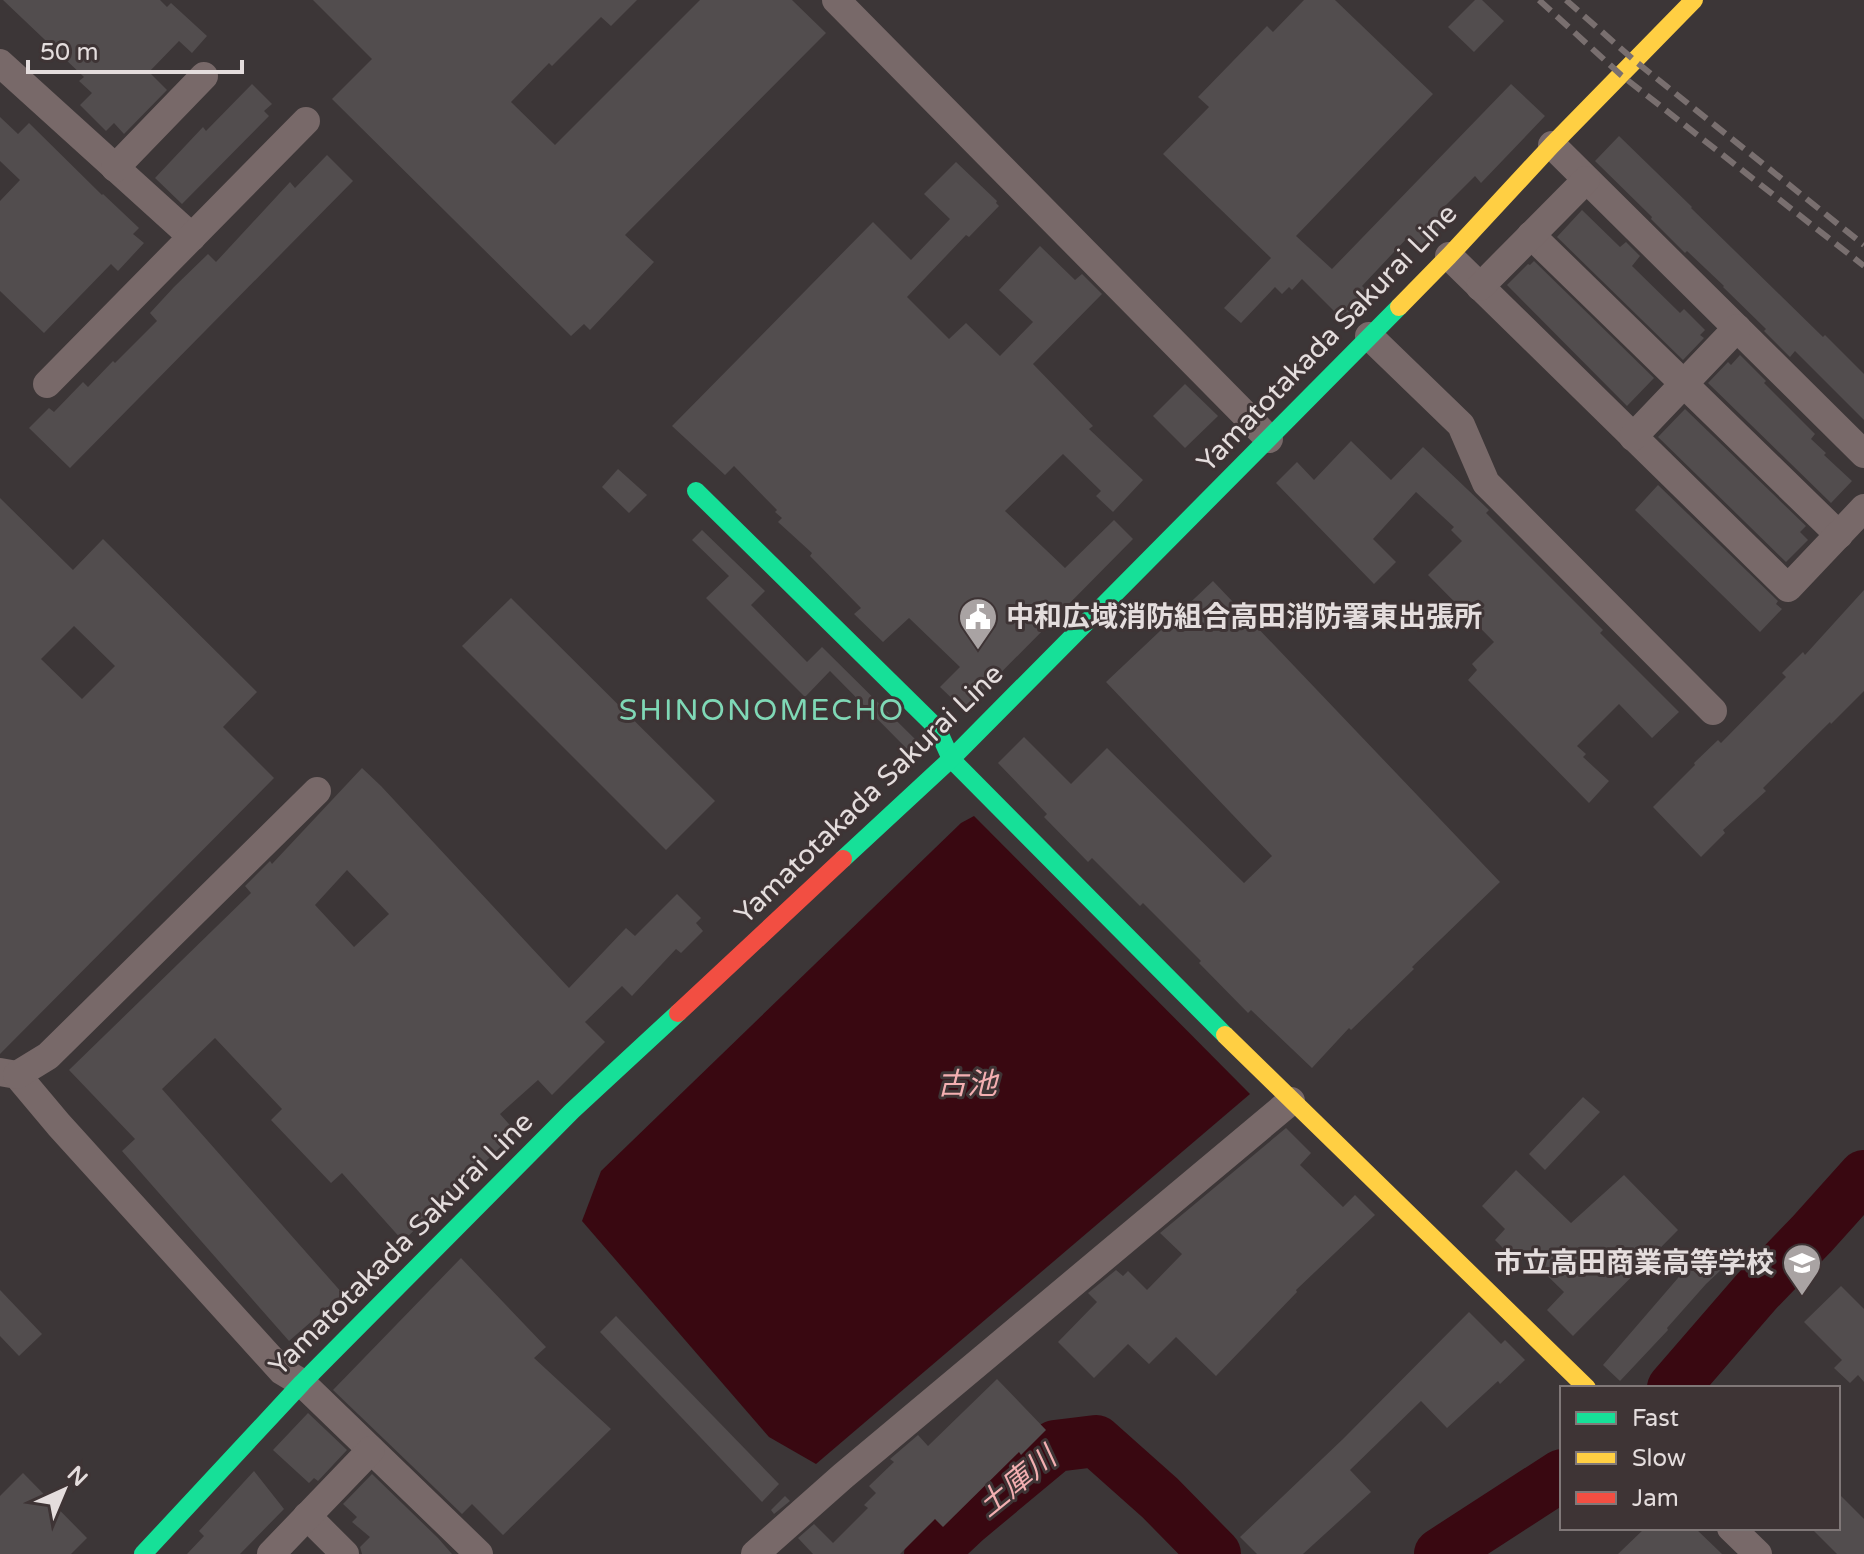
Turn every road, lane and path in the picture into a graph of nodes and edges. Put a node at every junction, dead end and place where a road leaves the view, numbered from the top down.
1 (836, 0) edge
2 (1694, 0) edge
3 (0, 63) edge
4 (204, 76) dead end
5 (306, 121) dead end
6 (1552, 145) junction
7 (115, 168) junction
8 (1586, 180) junction
9 (1531, 235) junction
10 (192, 237) junction
11 (1449, 256) junction
12 (1480, 287) junction
13 (1737, 328) junction
14 (1369, 336) junction
15 (47, 384) dead end
16 (1684, 384) junction
17 (1633, 437) junction
18 (1269, 439) junction
19 (1864, 454) edge
20 (696, 491) dead end
21 (1864, 508) edge
22 (1839, 535) junction
23 (1713, 711) dead end
24 (951, 759) junction
25 (317, 791) dead end
26 (8, 1074) edge
27 (1291, 1101) junction
28 (302, 1383) junction
29 (1585, 1386) edge
30 (371, 1450) junction
31 (307, 1516) junction
32 (1733, 1530) edge
33 (143, 1554) edge
34 (271, 1554) edge
35 (345, 1554) edge
36 (479, 1554) edge
37 (755, 1554) edge
38 (1758, 1554) edge

1 - 18 street
2 - 6 main road, Yamatotakada Sakurai Line
3 - 7 street
4 - 7 street
5 - 10 street
6 - 8 street
6 - 11 main road, Yamatotakada Sakurai Line
7 - 10 street
8 - 9 street
8 - 13 street
9 - 12 street
9 - 16 street
10 - 15 street
11 - 12 street
11 - 14 main road, Yamatotakada Sakurai Line
12 - 17 street
13 - 16 street
13 - 19 street
14 - 18 main road, Yamatotakada Sakurai Line
14 - 23 street
16 - 17 street
16 - 22 street
17 - 22 street
18 - 24 main road, Yamatotakada Sakurai Line
20 - 24 main road
21 - 22 street
24 - 27 main road
24 - 28 main road, Yamatotakada Sakurai Line
25 - 26 street
26 - 28 street
27 - 29 main road
27 - 37 street
28 - 30 street
28 - 33 main road, Yamatotakada Sakurai Line
30 - 31 street
30 - 36 street
31 - 34 street
31 - 35 street
32 - 38 street

